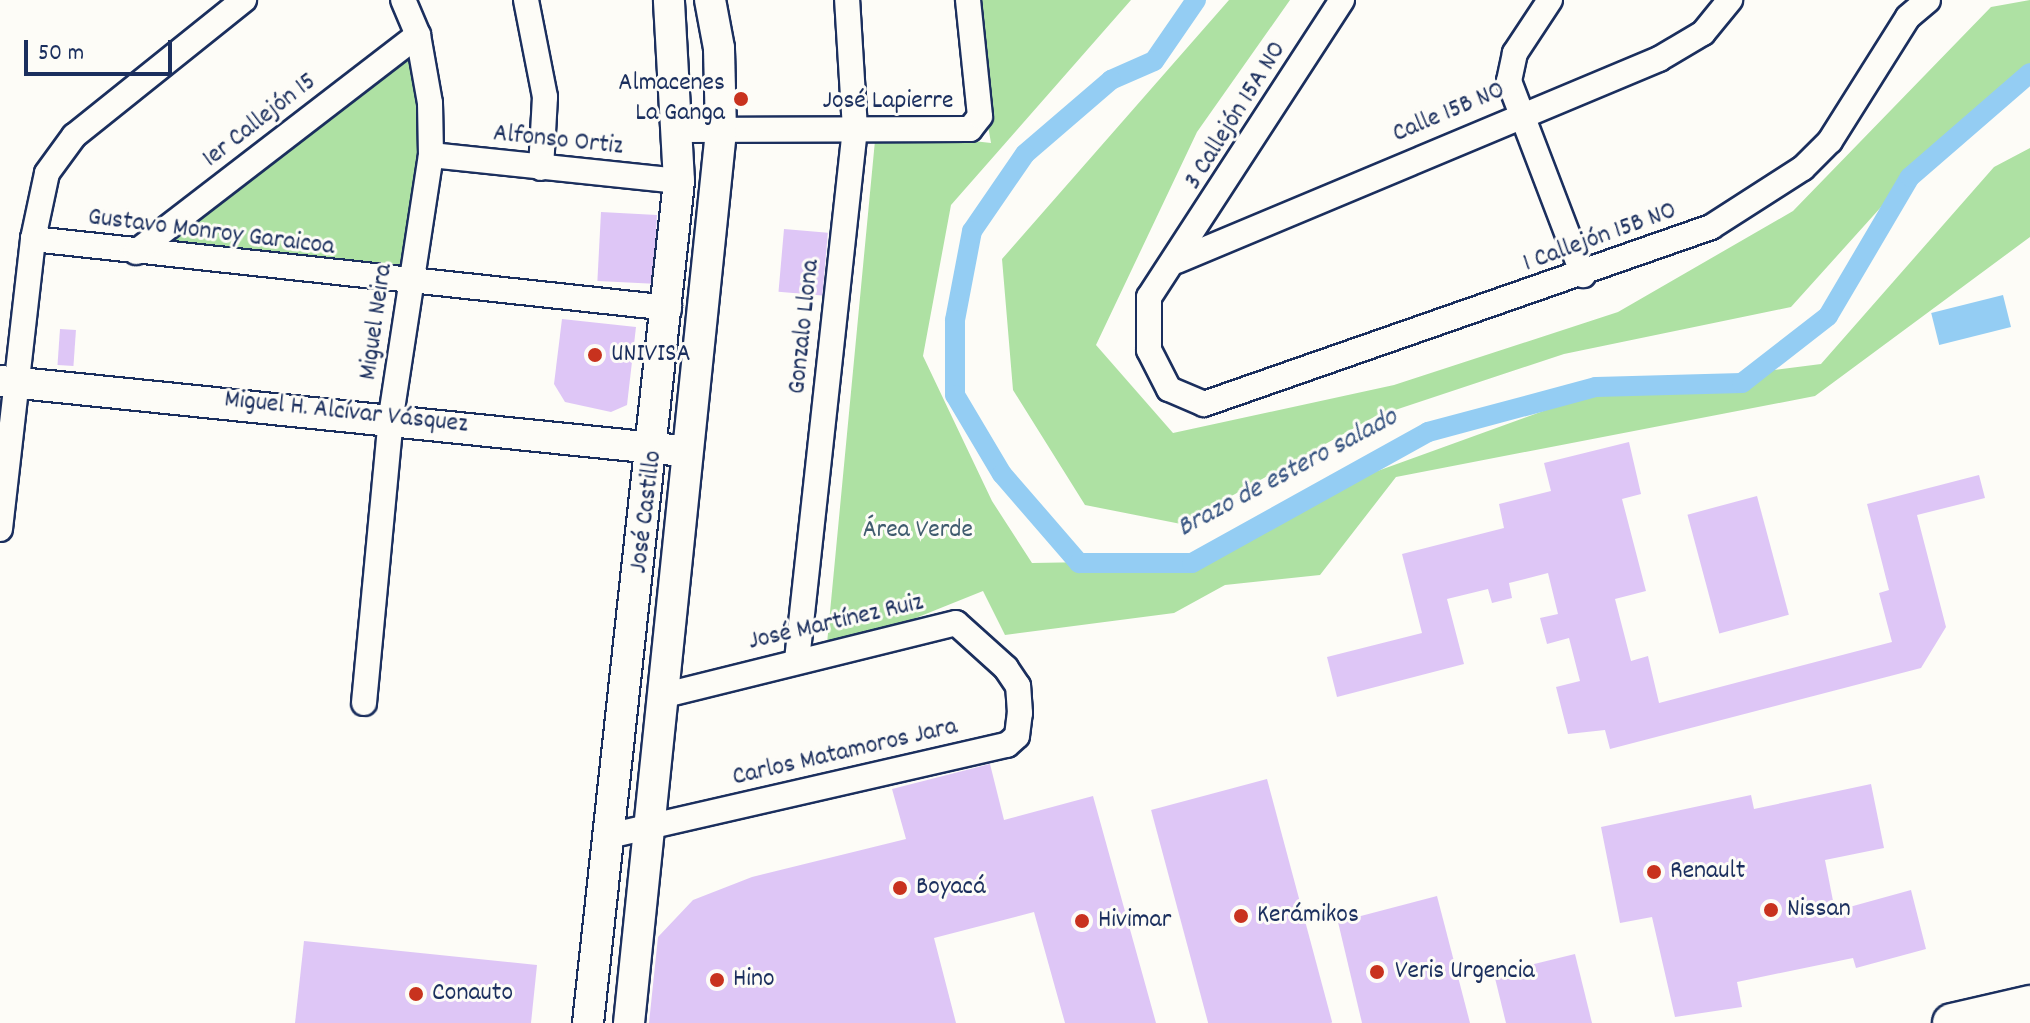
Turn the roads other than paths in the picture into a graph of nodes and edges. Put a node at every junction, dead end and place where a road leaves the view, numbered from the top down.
1 (244, 0) edge
2 (403, 0) edge
3 (526, 0) edge
4 (669, 0) edge
5 (710, 0) edge
6 (847, 0) edge
7 (968, 0) edge
8 (1342, 0) edge
9 (1550, 0) edge
10 (1730, 0) edge
11 (1928, 0) edge
12 (418, 35) junction
13 (1519, 113) junction
14 (855, 129) junction
15 (681, 130) junction
16 (721, 131) junction
17 (431, 155) junction
18 (541, 168) junction
19 (679, 181) junction
20 (33, 239) junction
21 (136, 252) junction
22 (1177, 261) junction
23 (1583, 275) junction
24 (410, 284) junction
25 (669, 308) junction
26 (8, 381) edge
27 (1204, 404) joint
28 (391, 416) junction
29 (654, 447) junction
30 (691, 452) junction
31 (0, 529) edge
32 (797, 660) junction
33 (1006, 668) joint
34 (664, 695) junction
35 (364, 703) dead end
36 (653, 826) junction
37 (613, 835) junction
38 (2030, 1005) edge
39 (588, 1023) edge
40 (629, 1023) edge
41 (1952, 1023) edge

1 - 20 street
2 - 12 street, Miguel Neira
3 - 18 street
4 - 15 street, José Castillo
5 - 16 street, José Castillo
6 - 14 street, Gonzalo Llona
7 - 14 street, José Lapierre
8 - 22 street, 3 Callejón 15A NO
9 - 13 street
10 - 13 street, Calle 15B NO
11 - 23 street, 1 Callejón 15B NO
12 - 17 street, Miguel Neira
12 - 21 street, 1er Callejón 15
13 - 22 street, Calle 15B NO
13 - 23 street
14 - 16 street, José Lapierre
14 - 32 street, Gonzalo Llona
15 - 16 street, José Lapierre
15 - 19 street, José Castillo
16 - 30 street, José Castillo
17 - 18 street, Alfonso Ortiz
17 - 24 street, Miguel Neira
18 - 19 street, Alfonso Ortiz
19 - 25 street, José Castillo
20 - 21 street, Gustavo Monroy Garaicoa
20 - 26 street
21 - 24 street, Gustavo Monroy Garaicoa
22 - 27 street, 3 Callejón 15A NO
23 - 27 street, 1 Callejón 15B NO
24 - 25 street, Gustavo Monroy Garaicoa
24 - 28 street, Miguel Neira
25 - 29 street, José Castillo
26 - 28 street, Miguel H. Alcívar Vásquez
26 - 31 street
28 - 29 street, Miguel H. Alcívar Vásquez
28 - 35 street, Miguel Neira
29 - 30 street, Miguel H. Alcívar Vásquez
29 - 37 street, José Castillo
30 - 34 street, José Castillo
32 - 33 street, José Martínez Ruiz
32 - 34 street, José Martínez Ruiz
33 - 36 street, Carlos Matamoros Jara
34 - 36 street, José Castillo
36 - 37 street, Carlos Matamoros Jara
36 - 40 street, José Castillo
37 - 39 street, José Castillo
38 - 41 main road

